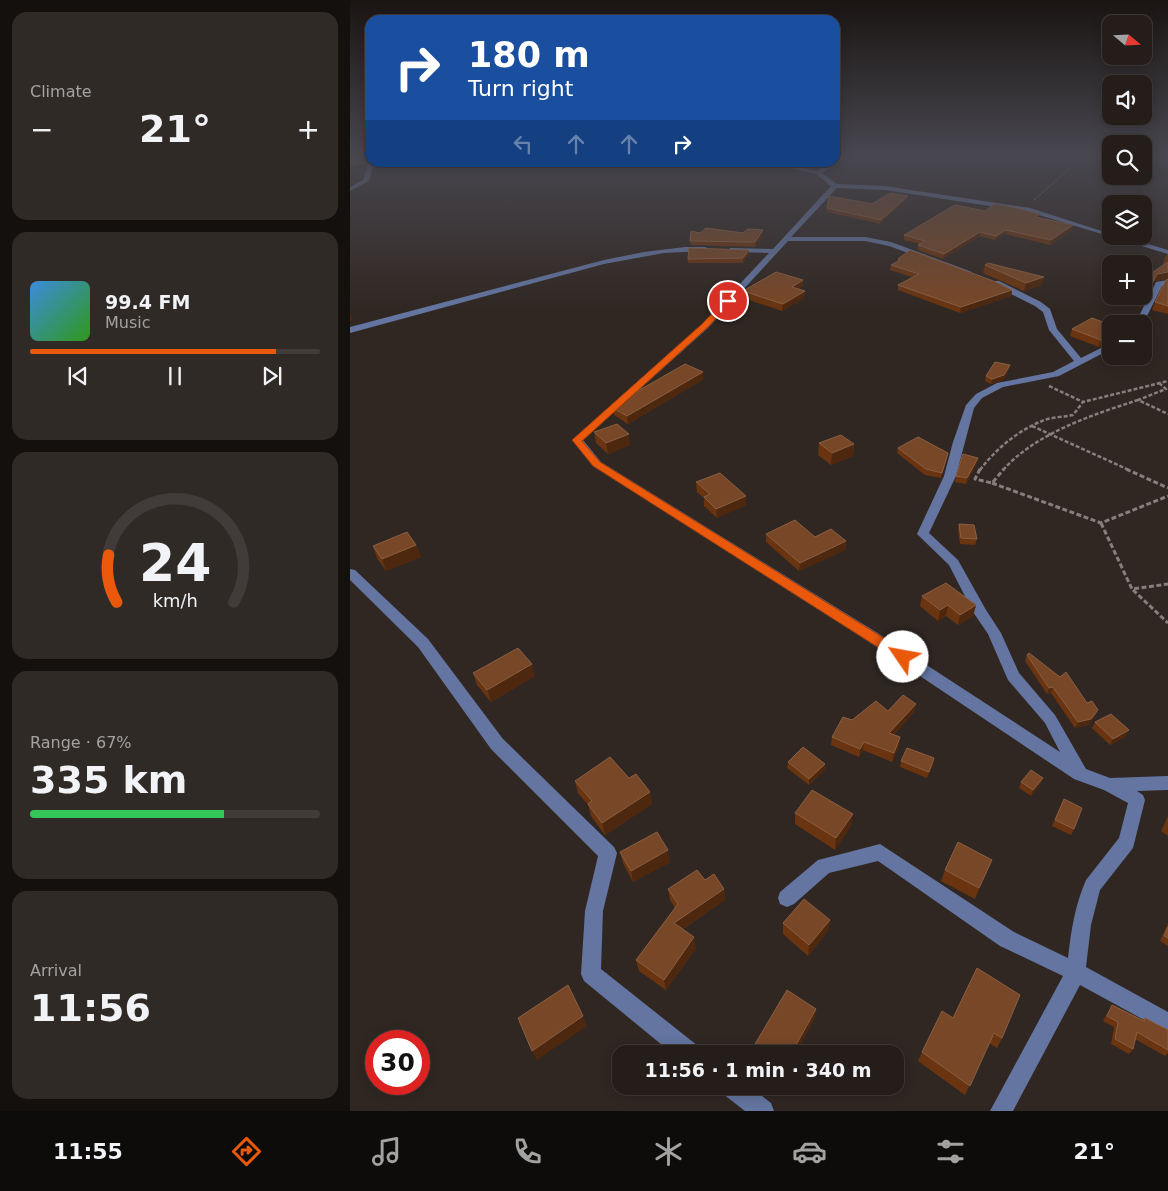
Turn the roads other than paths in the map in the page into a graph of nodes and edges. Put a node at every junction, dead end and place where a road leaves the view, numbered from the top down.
1 (818, 205) edge
2 (997, 205) edge
3 (1102, 233) edge
4 (786, 239) junction
5 (1144, 245) edge
6 (718, 250) edge
7 (727, 250) edge
8 (775, 251) junction
9 (1168, 252) edge
10 (973, 274) edge
11 (990, 280) edge
12 (1168, 282) edge
13 (1144, 315) edge
14 (350, 330) edge
15 (1102, 351) edge
16 (1080, 362) junction
17 (350, 573) edge
18 (1080, 774) junction
19 (1168, 783) edge
20 (1110, 785) junction
21 (787, 898) dead end
22 (1076, 972) junction
23 (1168, 1023) edge
24 (679, 1045) edge
25 (743, 1095) edge
26 (763, 1111) edge
27 (1001, 1111) edge

1 - 4 street
2 - 3 street
4 - 8 street
4 - 10 street
5 - 9 street
6 - 14 street
7 - 8 street
8 - 18 street
11 - 16 street
12 - 13 street
15 - 16 street
16 - 18 street
17 - 24 street
18 - 20 street
19 - 20 street
20 - 22 street
21 - 22 street
22 - 23 street
22 - 27 street
25 - 26 street

